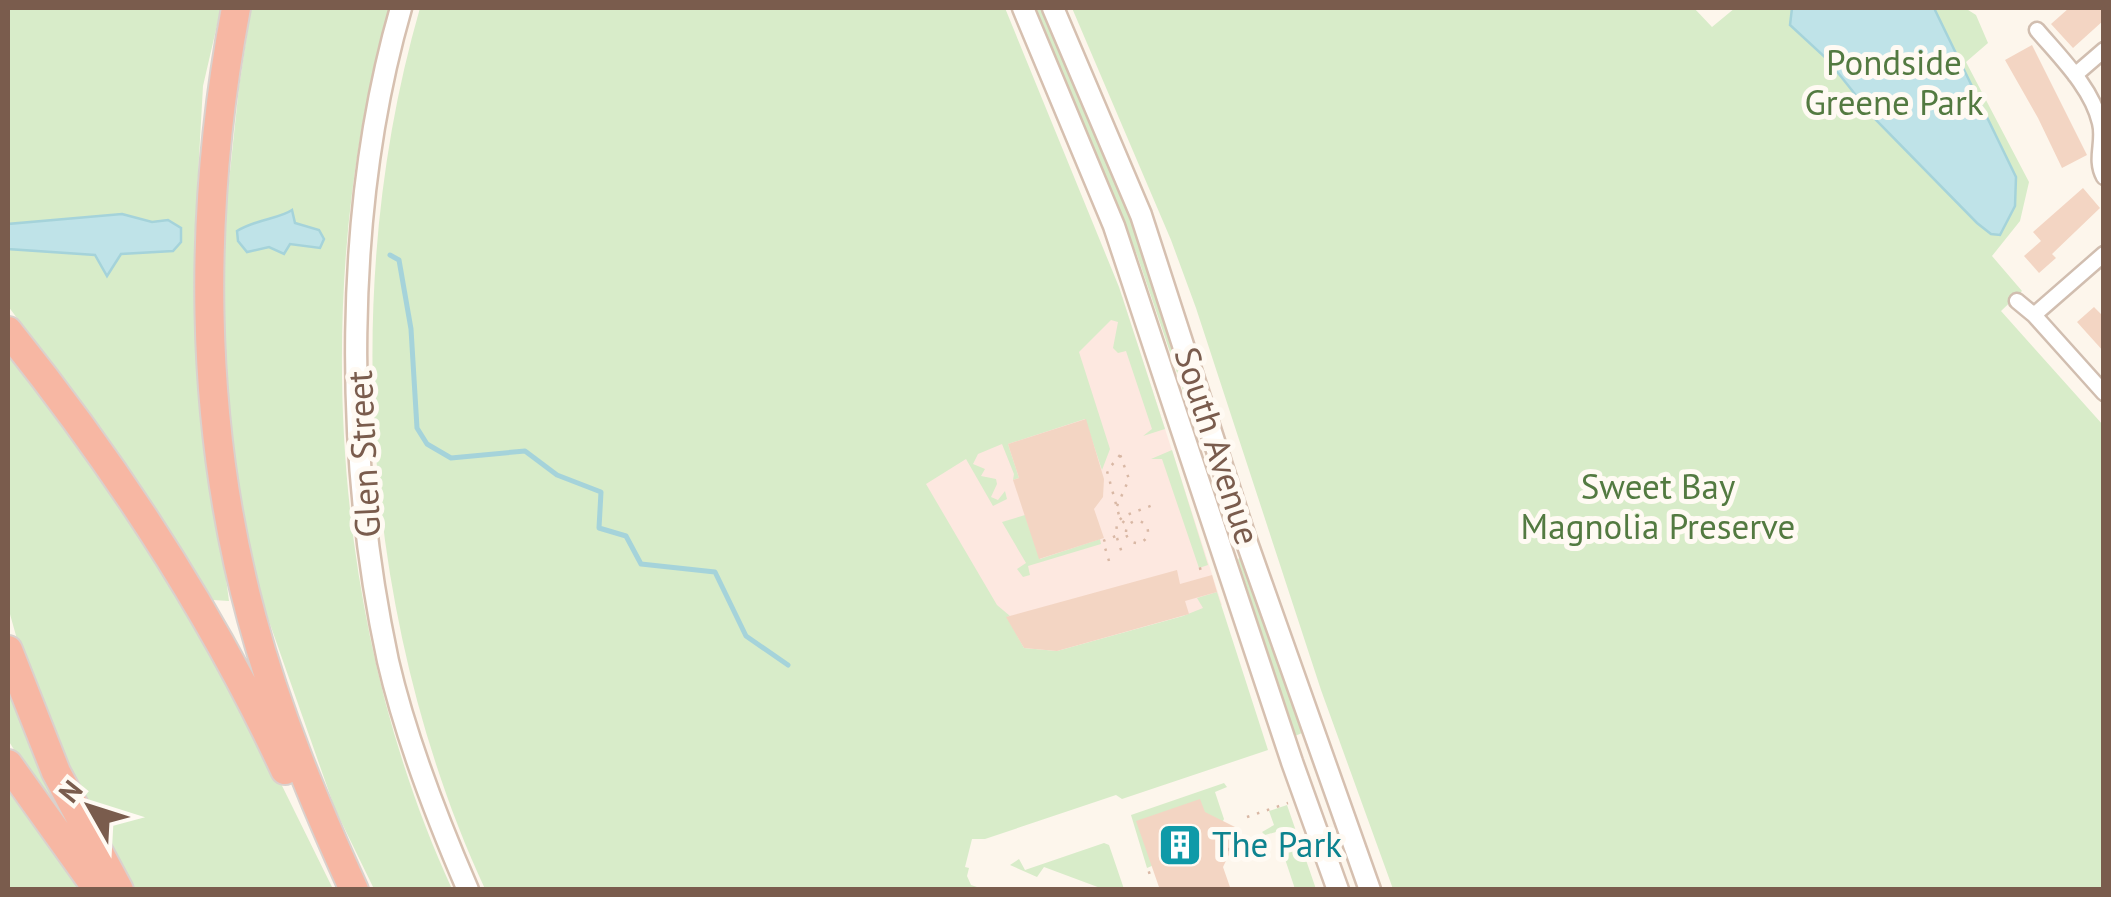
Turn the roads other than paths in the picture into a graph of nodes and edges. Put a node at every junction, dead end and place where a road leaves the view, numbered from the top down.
1 (236, 8) edge
2 (401, 8) edge
3 (1023, 8) edge
4 (1053, 8) edge
5 (2038, 30) dead end
6 (2104, 50) edge
7 (2076, 75) junction
8 (2104, 177) edge
9 (2104, 254) edge
10 (2017, 301) dead end
11 (2034, 315) junction
12 (8, 331) edge
13 (2104, 393) edge
14 (8, 650) edge
15 (8, 764) edge
16 (98, 890) edge
17 (119, 890) edge
18 (340, 890) edge
19 (354, 890) edge
20 (468, 890) edge
21 (1338, 890) edge
22 (1370, 890) edge

1 - 19 highway
2 - 20 street, Glen Street
3 - 21 street, South Avenue
4 - 22 street, South Avenue
5 - 7 street
6 - 7 street
7 - 8 street
9 - 11 street
10 - 11 street
11 - 13 street
12 - 18 highway
14 - 17 highway
15 - 16 highway

